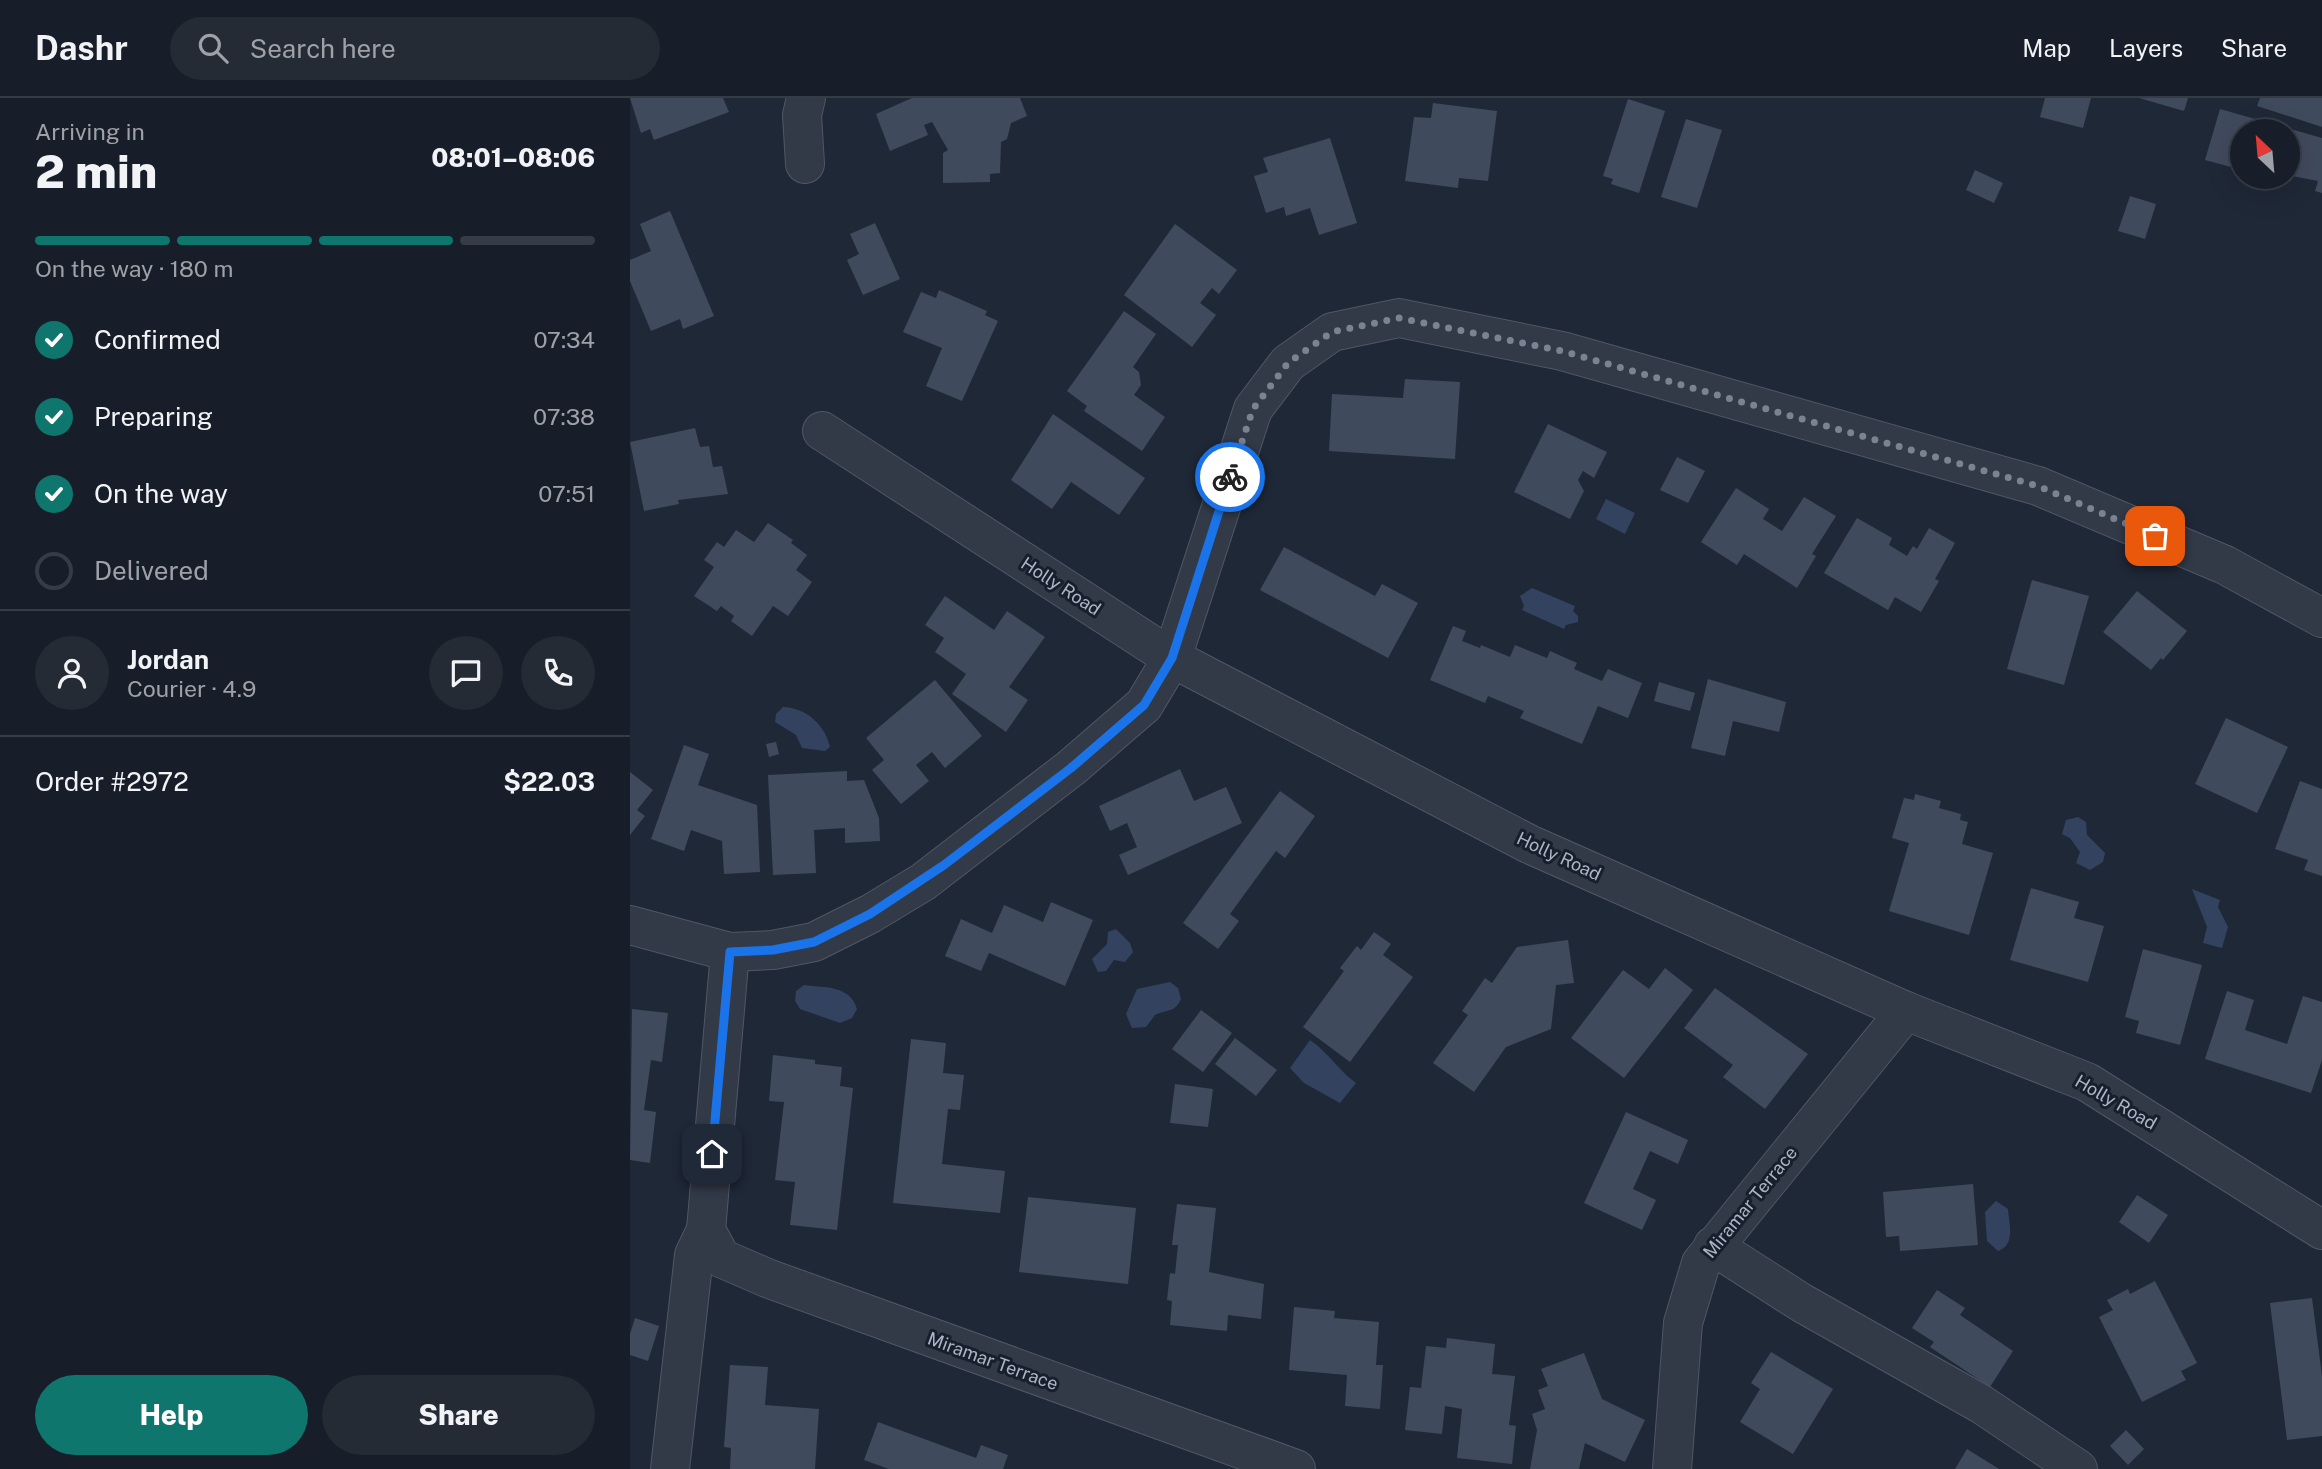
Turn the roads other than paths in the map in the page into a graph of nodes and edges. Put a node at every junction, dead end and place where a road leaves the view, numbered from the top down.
1 (806, 98) edge
2 (805, 164) dead end
3 (822, 431) dead end
4 (2322, 618) edge
5 (1172, 658) junction
6 (630, 925) edge
7 (730, 952) junction
8 (1906, 1011) junction
9 (706, 1230) junction
10 (2322, 1230) edge
11 (1713, 1246) junction
12 (670, 1469) edge
13 (1296, 1469) edge
14 (1672, 1469) edge
15 (2078, 1469) edge

1 - 2 street
3 - 5 street, Holly Road
4 - 5 street
5 - 7 street
5 - 8 street, Holly Road
6 - 7 street
7 - 9 street
8 - 10 street, Holly Road
8 - 11 street, Miramar Terrace
9 - 12 street
9 - 13 street, Miramar Terrace
11 - 14 street, Miramar Terrace
11 - 15 street

